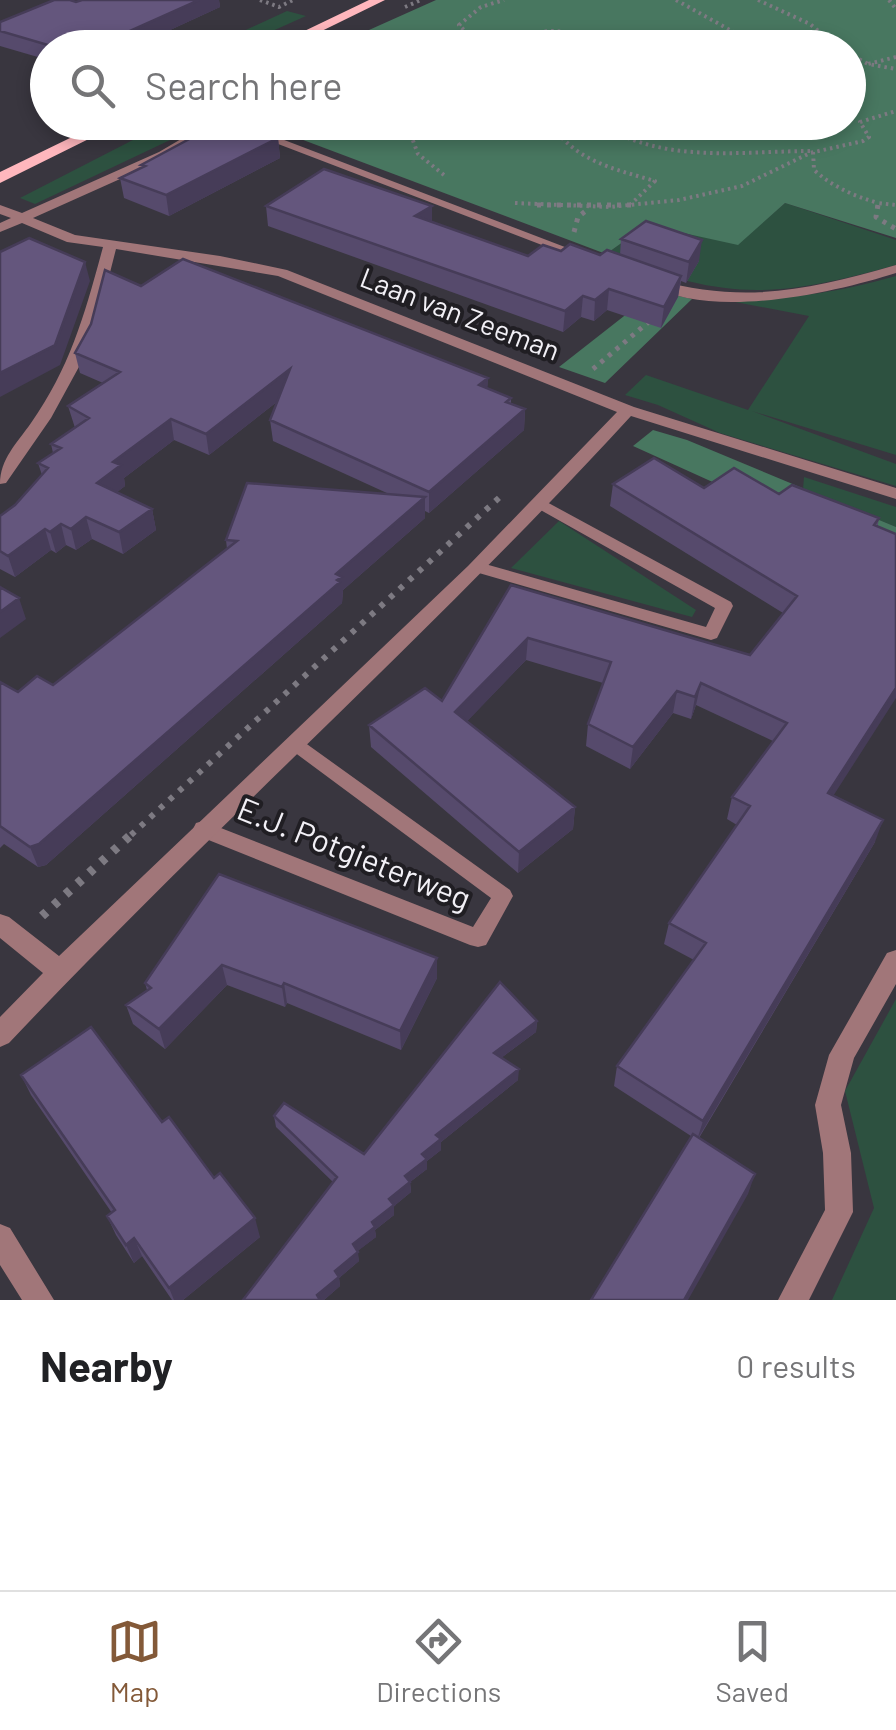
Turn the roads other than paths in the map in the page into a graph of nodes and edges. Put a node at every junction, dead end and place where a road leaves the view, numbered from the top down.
1 (379, 0) edge
2 (314, 30) edge
3 (79, 140) edge
4 (189, 140) edge
5 (271, 140) edge
6 (0, 178) edge
7 (0, 208) edge
8 (23, 218) junction
9 (0, 228) edge
10 (110, 246) junction
11 (597, 262) edge
12 (896, 268) edge
13 (648, 280) edge
14 (628, 410) junction
15 (0, 479) edge
16 (896, 494) edge
17 (543, 505) junction
18 (478, 567) junction
19 (297, 744) junction
20 (202, 829) junction
21 (9, 931) edge
22 (896, 960) edge
23 (59, 971) junction
24 (0, 1035) edge
25 (0, 1238) edge
26 (40, 1300) edge
27 (793, 1300) edge

1 - 2 main road
3 - 6 main road
4 - 8 street
5 - 11 lane
7 - 8 street, Laan van Zeeman
8 - 9 street
8 - 10 street, Laan van Zeeman
10 - 14 street, Laan van Zeeman
10 - 15 street
12 - 13 lane
14 - 16 street, Laan van Zeeman
14 - 17 street, E.J. Potgieterweg
17 - 18 street, E.J. Potgieterweg
17 - 18 lane
18 - 19 street, E.J. Potgieterweg
19 - 20 street, E.J. Potgieterweg
19 - 20 lane, E.J. Potgieterweg
20 - 23 street, E.J. Potgieterweg
21 - 23 street
22 - 27 street
23 - 24 street, E.J. Potgieterweg
25 - 26 street

